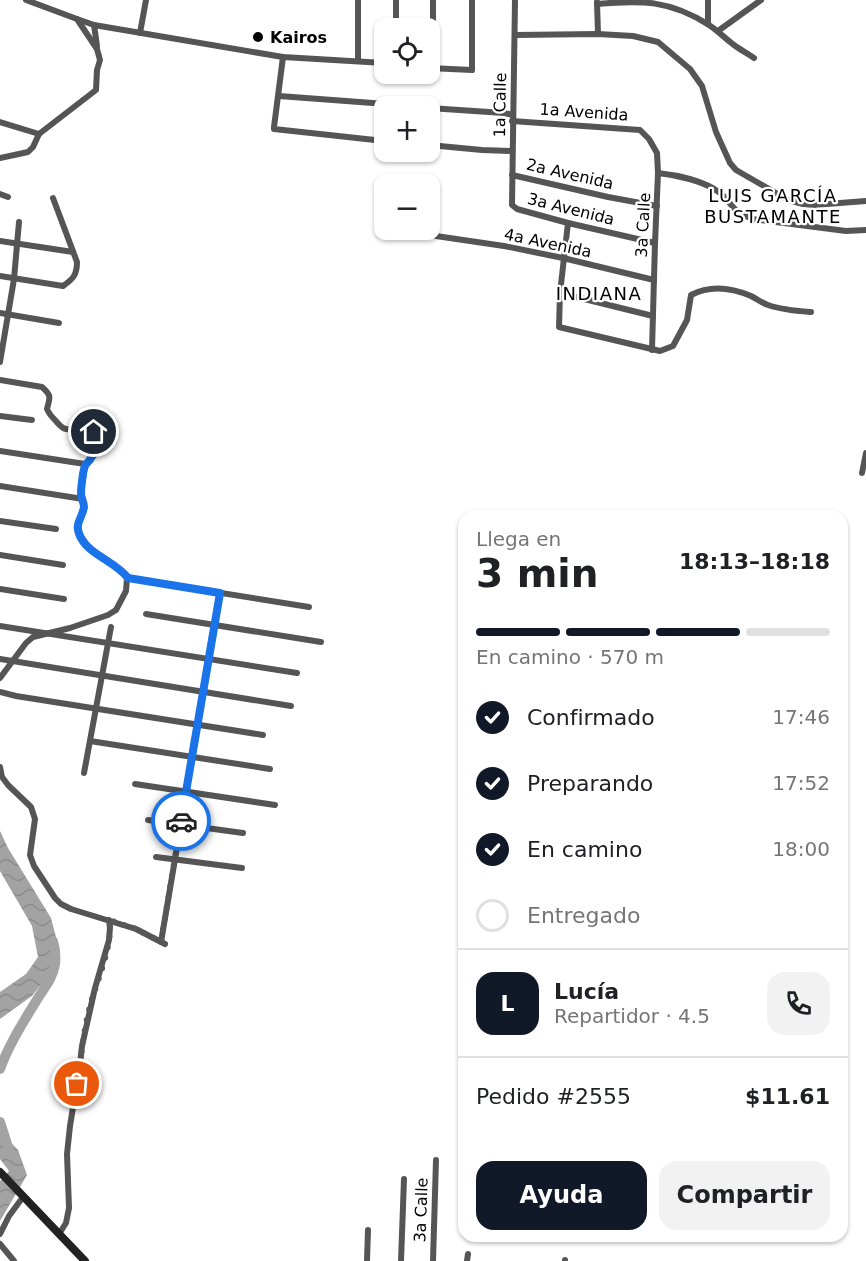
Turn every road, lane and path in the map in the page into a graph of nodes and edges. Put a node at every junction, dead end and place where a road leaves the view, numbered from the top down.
1 (26, 0) edge
2 (146, 0) edge
3 (358, 0) edge
4 (396, 0) edge
5 (433, 0) edge
6 (472, 0) edge
7 (515, 0) edge
8 (708, 0) edge
9 (761, 0) edge
10 (597, 2) edge
11 (396, 18) edge
12 (432, 18) edge
13 (77, 19) junction
14 (708, 24) junction
15 (94, 25) junction
16 (718, 31) junction
17 (140, 33) junction
18 (597, 34) junction
19 (515, 35) junction
20 (98, 49) junction
21 (283, 57) junction
22 (754, 58) dead end
23 (358, 61) junction
24 (374, 62) edge
25 (440, 68) edge
26 (279, 96) junction
27 (374, 103) edge
28 (440, 109) edge
29 (513, 118) junction
30 (0, 122) edge
31 (39, 134) junction
32 (374, 140) edge
33 (440, 146) edge
34 (512, 151) junction
35 (0, 158) edge
36 (658, 173) junction
37 (512, 175) junction
38 (0, 194) edge
39 (8, 197) dead end
40 (53, 198) dead end
41 (866, 201) edge
42 (657, 206) junction
43 (517, 209) joint
44 (19, 222) dead end
45 (568, 223) junction
46 (866, 230) edge
47 (440, 237) edge
48 (0, 241) edge
49 (17, 243) junction
50 (655, 243) junction
51 (73, 252) junction
52 (563, 258) junction
53 (0, 276) edge
54 (14, 279) junction
55 (654, 280) junction
56 (560, 293) junction
57 (811, 312) dead end
58 (0, 313) edge
59 (8, 314) junction
60 (653, 316) junction
61 (59, 323) dead end
62 (1, 346) edge
63 (652, 350) junction
64 (0, 362) edge
65 (0, 380) edge
66 (0, 416) edge
67 (32, 420) dead end
68 (0, 451) edge
69 (866, 453) edge
70 (86, 464) junction
71 (862, 473) dead end
72 (0, 486) edge
73 (83, 499) junction
74 (0, 520) edge
75 (56, 530) dead end
76 (0, 555) edge
77 (63, 565) dead end
78 (128, 578) junction
79 (0, 589) edge
80 (220, 593) junction
81 (64, 600) dead end
82 (309, 607) dead end
83 (146, 614) dead end
84 (214, 625) junction
85 (0, 626) edge
86 (111, 627) dead end
87 (47, 633) junction
88 (108, 642) junction
89 (321, 642) dead end
90 (209, 658) junction
91 (0, 659) edge
92 (12, 661) junction
93 (297, 673) dead end
94 (102, 675) junction
95 (0, 678) edge
96 (0, 692) edge
97 (203, 692) junction
98 (291, 706) dead end
99 (96, 709) junction
100 (198, 724) junction
101 (263, 735) dead end
102 (90, 741) junction
103 (192, 757) junction
104 (0, 767) edge
105 (270, 769) dead end
106 (84, 773) dead end
107 (135, 784) dead end
108 (186, 792) junction
109 (275, 805) dead end
110 (148, 820) dead end
111 (181, 824) junction
112 (243, 833) dead end
113 (156, 856) dead end
114 (175, 859) junction
115 (242, 868) dead end
116 (109, 920) junction
117 (436, 1160) dead end
118 (0, 1172) edge
119 (404, 1179) dead end
120 (22, 1195) junction
121 (368, 1230) dead end
122 (0, 1234) edge
123 (59, 1234) junction
124 (0, 1244) edge
125 (14, 1261) edge
126 (85, 1261) edge
127 (367, 1261) edge
128 (401, 1261) edge
129 (433, 1261) edge

1 - 13 street
2 - 17 street
3 - 23 street
4 - 11 street
5 - 12 street
6 - 25 street, 1a Calle
7 - 19 street, 1a Calle
8 - 14 street
9 - 16 street
10 - 14 street
10 - 18 street
13 - 15 street
13 - 20 street
14 - 16 street
15 - 17 street
15 - 20 street
16 - 22 street
17 - 21 street
18 - 19 street
18 - 41 street
19 - 29 street, 1a Calle
20 - 31 street
21 - 23 street
21 - 26 street
23 - 24 street
26 - 27 street
26 - 32 street
28 - 29 street, 1a Avenida
29 - 34 street, 1a Calle
29 - 36 street, 1a Avenida
30 - 31 street
31 - 35 street
33 - 34 street, 2a Avenida
34 - 37 street, 1a Calle
36 - 42 street, 3a Calle
36 - 46 street
37 - 42 street, 2a Avenida
37 - 43 street, 1a Calle
38 - 39 street
40 - 51 street
42 - 50 street, 3a Calle
43 - 45 street, 3a Avenida
44 - 49 street
45 - 50 street, 3a Avenida
45 - 52 street
47 - 52 street, 4a Avenida
48 - 49 street
49 - 51 street
49 - 54 street
50 - 55 street, 3a Calle
51 - 54 street
52 - 55 street, 4a Avenida
52 - 56 street
53 - 54 street
54 - 59 street
55 - 60 street, 3a Calle
56 - 60 street
56 - 63 street
57 - 63 street
58 - 59 street
59 - 61 street
59 - 62 street
60 - 63 street, 3a Calle
62 - 64 street
65 - 70 street
66 - 67 street
68 - 70 street
69 - 71 street
70 - 73 street
72 - 73 street
73 - 78 street
74 - 75 street
76 - 77 street
78 - 80 street
78 - 87 street
79 - 81 street
80 - 82 street
80 - 84 street
83 - 84 street
84 - 89 street
84 - 90 street
85 - 87 street
86 - 88 street
87 - 88 street
87 - 92 street
88 - 90 street
88 - 94 street
90 - 93 street
90 - 97 street
91 - 92 street
92 - 94 street
92 - 95 street
94 - 97 street
94 - 99 street
96 - 99 street
97 - 98 street
97 - 100 street
99 - 100 street
99 - 102 street
100 - 101 street
100 - 103 street
102 - 103 street
102 - 106 street
103 - 105 street
103 - 108 street
104 - 116 street
107 - 108 street
108 - 109 street
108 - 111 street
110 - 111 street
111 - 112 street
111 - 114 street
113 - 114 street
114 - 115 street
114 - 116 street
116 - 123 street
117 - 129 street, 3a Calle
118 - 120 main road
119 - 128 street
120 - 122 street
120 - 123 main road
121 - 127 street
123 - 126 main road
124 - 125 street

